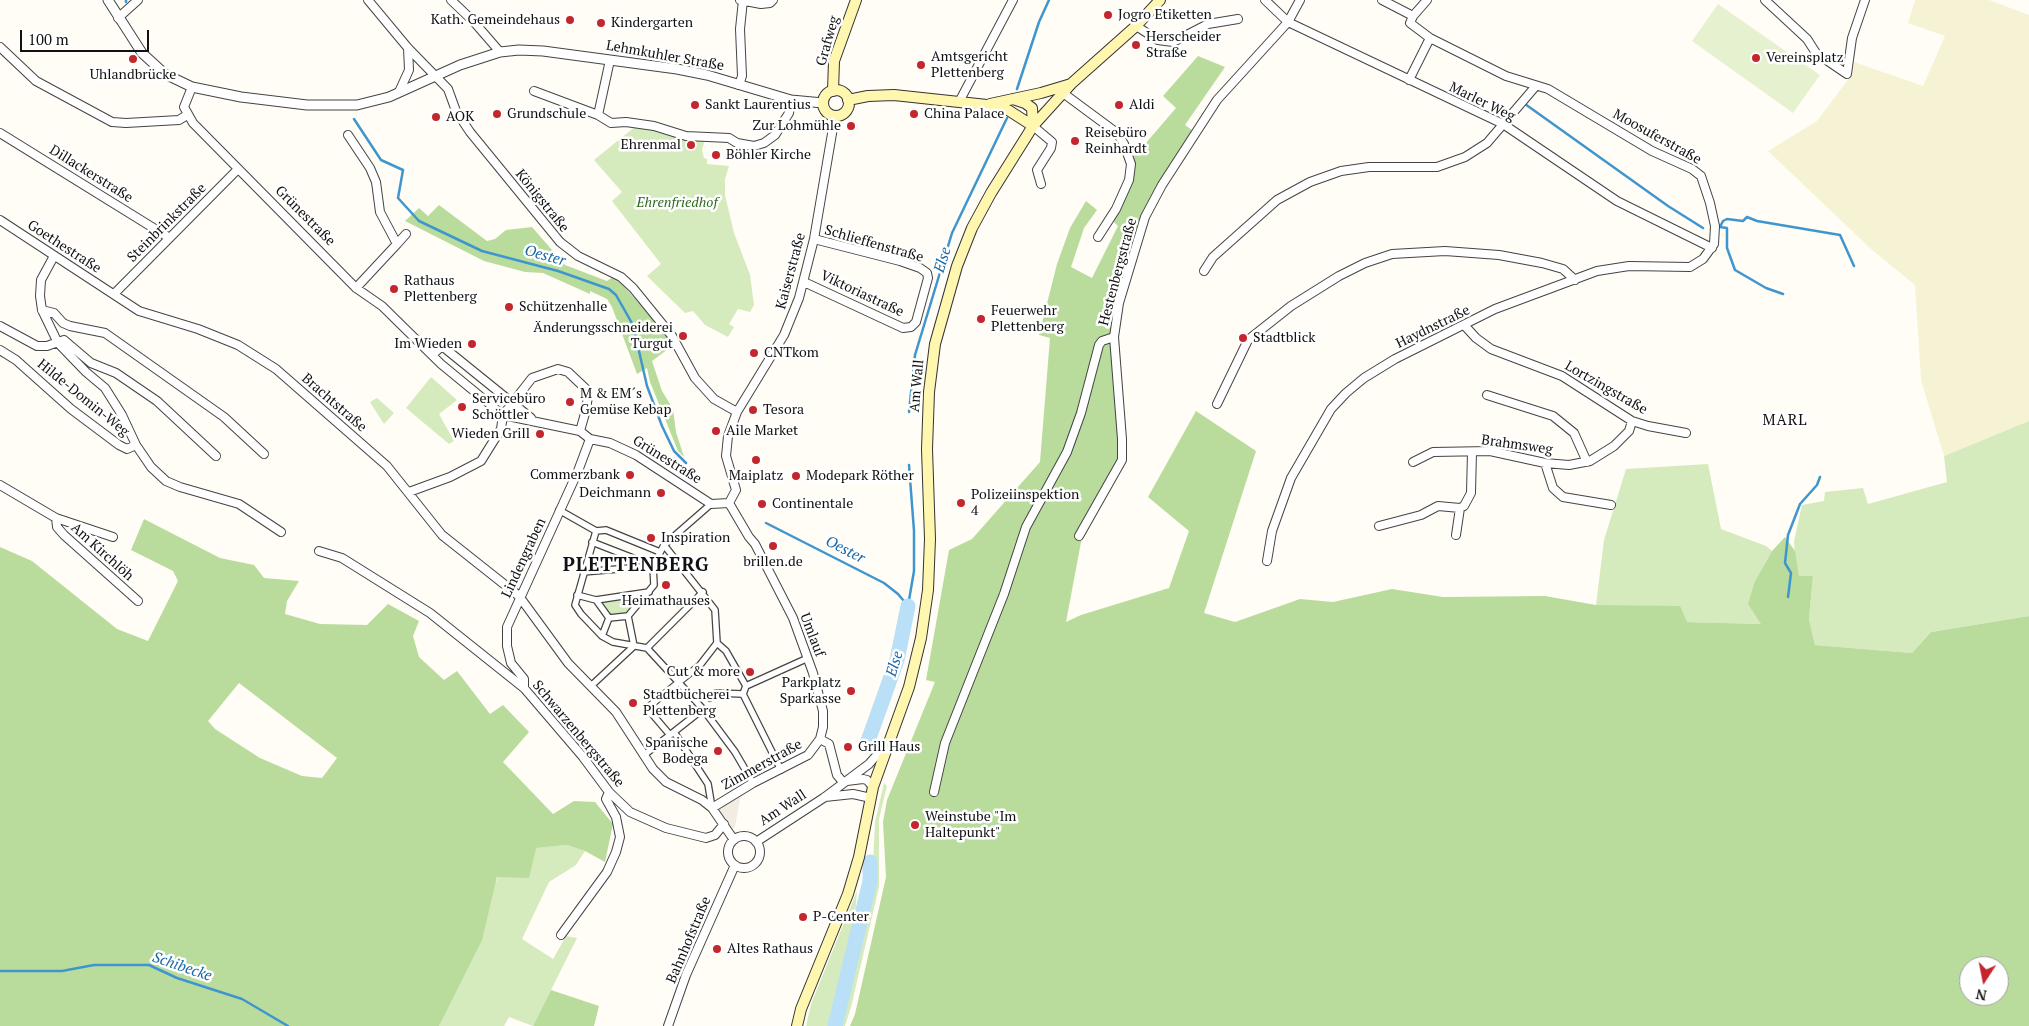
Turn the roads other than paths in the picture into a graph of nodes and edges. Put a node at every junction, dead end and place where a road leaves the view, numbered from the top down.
1 (108, 0) edge
2 (138, 0) edge
3 (368, 0) edge
4 (451, 0) edge
5 (742, 0) edge
6 (773, 0) edge
7 (856, 0) edge
8 (1013, 0) edge
9 (1160, 0) edge
10 (1265, 0) edge
11 (1300, 0) edge
12 (1382, 0) edge
13 (1427, 0) edge
14 (1765, 0) edge
15 (1865, 0) edge
16 (1413, 16) junction
17 (118, 18) junction
18 (1238, 19) dead end
19 (1288, 22) junction
20 (1136, 26) junction
21 (1430, 38) junction
22 (0, 47) edge
23 (408, 48) junction
24 (500, 52) junction
25 (610, 60) junction
26 (436, 76) junction
27 (1409, 80) junction
28 (1072, 83) junction
29 (739, 85) junction
30 (192, 87) junction
31 (1535, 87) junction
32 (534, 91) dead end
33 (833, 91) junction
34 (399, 92) junction
35 (1063, 93) junction
36 (1013, 99) junction
37 (791, 100) junction
38 (848, 100) junction
39 (959, 102) junction
40 (823, 103) junction
41 (987, 105) junction
42 (187, 115) junction
43 (598, 115) junction
44 (835, 116) junction
45 (1503, 124) junction
46 (1034, 126) junction
47 (0, 133) edge
48 (348, 136) dead end
49 (238, 169) junction
50 (1041, 184) dead end
51 (0, 220) edge
52 (406, 234) dead end
53 (168, 237) junction
54 (1098, 237) dead end
55 (814, 239) junction
56 (397, 244) junction
57 (1712, 248) junction
58 (54, 256) junction
59 (1204, 271) dead end
60 (927, 273) joint
61 (1575, 280) junction
62 (804, 282) junction
63 (356, 288) junction
64 (114, 294) junction
65 (42, 310) junction
66 (0, 326) edge
67 (1465, 326) junction
68 (1114, 337) junction
69 (58, 343) junction
70 (0, 350) edge
71 (432, 355) junction
72 (1487, 394) dead end
73 (512, 404) junction
74 (1217, 404) dead end
75 (737, 412) junction
76 (503, 415) junction
77 (532, 420) junction
78 (1632, 421) junction
79 (580, 431) junction
80 (1686, 433) dead end
81 (590, 439) junction
82 (136, 445) junction
83 (1472, 452) junction
84 (264, 454) dead end
85 (216, 456) dead end
86 (1413, 462) dead end
87 (1587, 462) junction
88 (1546, 463) junction
89 (0, 485) edge
90 (409, 492) junction
91 (729, 503) junction
92 (711, 504) junction
93 (1611, 505) dead end
94 (1460, 508) junction
95 (560, 510) junction
96 (56, 518) junction
97 (1378, 526) dead end
98 (596, 531) junction
99 (281, 532) dead end
100 (1456, 535) dead end
101 (113, 536) dead end
102 (1078, 536) dead end
103 (592, 542) junction
104 (664, 544) junction
105 (319, 551) dead end
106 (660, 552) junction
107 (1267, 561) dead end
108 (653, 566) junction
109 (583, 572) junction
110 (649, 592) junction
111 (703, 592) junction
112 (577, 595) junction
113 (519, 596) junction
114 (596, 600) junction
115 (138, 601) dead end
116 (628, 616) junction
117 (609, 618) junction
118 (602, 636) junction
119 (717, 643) junction
120 (634, 646) junction
121 (647, 648) junction
122 (808, 658) junction
123 (680, 681) junction
124 (592, 686) junction
125 (746, 686) junction
126 (524, 688) junction
127 (743, 694) junction
128 (710, 698) dead end
129 (702, 706) junction
130 (672, 734) junction
131 (892, 738) junction
132 (820, 739) junction
133 (644, 755) junction
134 (781, 770) junction
135 (843, 782) junction
136 (753, 783) junction
137 (609, 792) junction
138 (872, 792) junction
139 (934, 792) dead end
140 (825, 797) junction
141 (712, 808) junction
142 (724, 824) junction
143 (734, 840) junction
144 (756, 842) junction
145 (735, 865) junction
146 (561, 935) dead end
147 (668, 1026) edge
148 (797, 1026) edge

1 - 17 street
2 - 17 street
3 - 23 street, Königstraße
4 - 24 street
5 - 6 street
5 - 29 street
7 - 33 main road, Grafweg
8 - 39 street
9 - 20 main road
10 - 19 street, Marler Weg
11 - 19 street, Hestenbergstraße
12 - 16 street
13 - 16 street
14 - 15 street
16 - 21 street, Moosuferstraße
17 - 30 street
18 - 20 street
19 - 27 street, Marler Weg
19 - 68 street, Hestenbergstraße
20 - 28 main road
21 - 27 street
21 - 31 street, Moosuferstraße
22 - 42 street
23 - 26 street, Königstraße
23 - 34 street
24 - 25 street, Lehmkuhler Straße
24 - 26 street, Lehmkuhler Straße
25 - 29 street, Lehmkuhler Straße
25 - 43 street
26 - 34 street, Lehmkuhler Straße
26 - 75 street, Königstraße
27 - 45 street, Marler Weg
28 - 35 main road
28 - 36 main road
29 - 37 street, Lehmkuhler Straße
30 - 34 street, Lehmkuhler Straße
30 - 42 street
31 - 45 street
31 - 57 street, Moosuferstraße
32 - 43 street
33 - 38 main road
33 - 40 main road
35 - 46 main road
35 - 54 street
36 - 41 main road
36 - 46 main road
37 - 40 street, Lehmkuhler Straße
37 - 43 street
38 - 39 main road
38 - 44 main road
39 - 41 main road
40 - 44 main road
41 - 46 main road
42 - 49 street, Grünestraße
44 - 55 street, Kaiserstraße
45 - 57 street, Marler Weg
45 - 59 street
46 - 50 street
46 - 131 main road, Am Wall
47 - 53 street, Dillackerstraße
48 - 56 street
49 - 53 street, Steinbrinkstraße
49 - 63 street, Grünestraße
51 - 58 street, Goethestraße
52 - 56 street
53 - 64 street, Steinbrinkstraße
55 - 60 street, Schlieffenstraße
55 - 62 street, Kaiserstraße
56 - 63 street
57 - 61 street, Haydnstraße
58 - 64 street, Goethestraße
58 - 65 street
60 - 62 street, Viktoriastraße
61 - 67 street, Haydnstraße
61 - 74 street
62 - 75 street, Kaiserstraße
63 - 71 street, Grünestraße
64 - 90 street, Brachtstraße
65 - 69 street
65 - 84 street
66 - 69 street
67 - 78 street, Lortzingstraße
67 - 107 street, Haydnstraße
68 - 102 street, Hestenbergstraße
68 - 139 street
69 - 82 street
69 - 85 street
70 - 82 street, Hilde-Domin-Weg
71 - 73 street, Grünestraße
71 - 76 street, Grünestraße
72 - 87 street
73 - 76 street
73 - 77 street, Grünestraße
73 - 79 street
75 - 91 street, Kaiserstraße
76 - 77 street, Grünestraße
76 - 90 street
77 - 79 street, Grünestraße
78 - 80 street, Lortzingstraße
78 - 87 street, Brahmsweg
79 - 81 street, Grünestraße
81 - 92 street, Grünestraße
81 - 95 street, Lindengraben
82 - 99 street
83 - 86 street, Brahmsweg
83 - 88 street, Brahmsweg
83 - 94 street
87 - 88 street, Brahmsweg
88 - 93 street
89 - 96 street, Am Kirchlöh
90 - 113 street, Brachtstraße
91 - 92 street
91 - 122 street, Umlauf
92 - 104 street
94 - 97 street
94 - 100 street
95 - 98 street
95 - 113 street, Lindengraben
96 - 101 street, Am Kirchlöh
96 - 115 street, Am Kirchlöh
98 - 103 street
98 - 106 street
103 - 108 street
103 - 109 street
104 - 106 street
104 - 111 street
105 - 126 street, Schwarzenbergstraße
106 - 108 street
108 - 109 street
108 - 110 street
109 - 112 street
110 - 114 street
110 - 116 street
111 - 119 street
111 - 121 street
112 - 114 street
112 - 118 street
113 - 124 street, Brachtstraße
113 - 126 street, Lindengraben
114 - 117 street
116 - 117 street
116 - 120 street
117 - 118 street
118 - 120 street
119 - 123 street
119 - 125 street
120 - 121 street
120 - 124 street
121 - 123 street
122 - 125 street
122 - 132 street, Umlauf
123 - 129 street
123 - 130 street
124 - 133 street, Brachtstraße
125 - 127 street
126 - 137 street, Schwarzenbergstraße
127 - 128 street
127 - 134 street
129 - 130 street
129 - 136 street
130 - 133 street
130 - 141 street
131 - 135 street, Am Wall
131 - 138 main road, Am Wall
132 - 134 street, Zimmerstraße
132 - 135 street
133 - 141 street, Brachtstraße
134 - 136 street, Zimmerstraße
135 - 138 street
135 - 140 street, Am Wall
136 - 141 street, Zimmerstraße
137 - 142 street, Schwarzenbergstraße
137 - 146 street
138 - 140 street, Am Wall
138 - 148 main road
140 - 144 street, Am Wall
141 - 142 street
142 - 143 street
143 - 144 street
143 - 145 street
144 - 145 street
145 - 147 street, Bahnhofstraße

